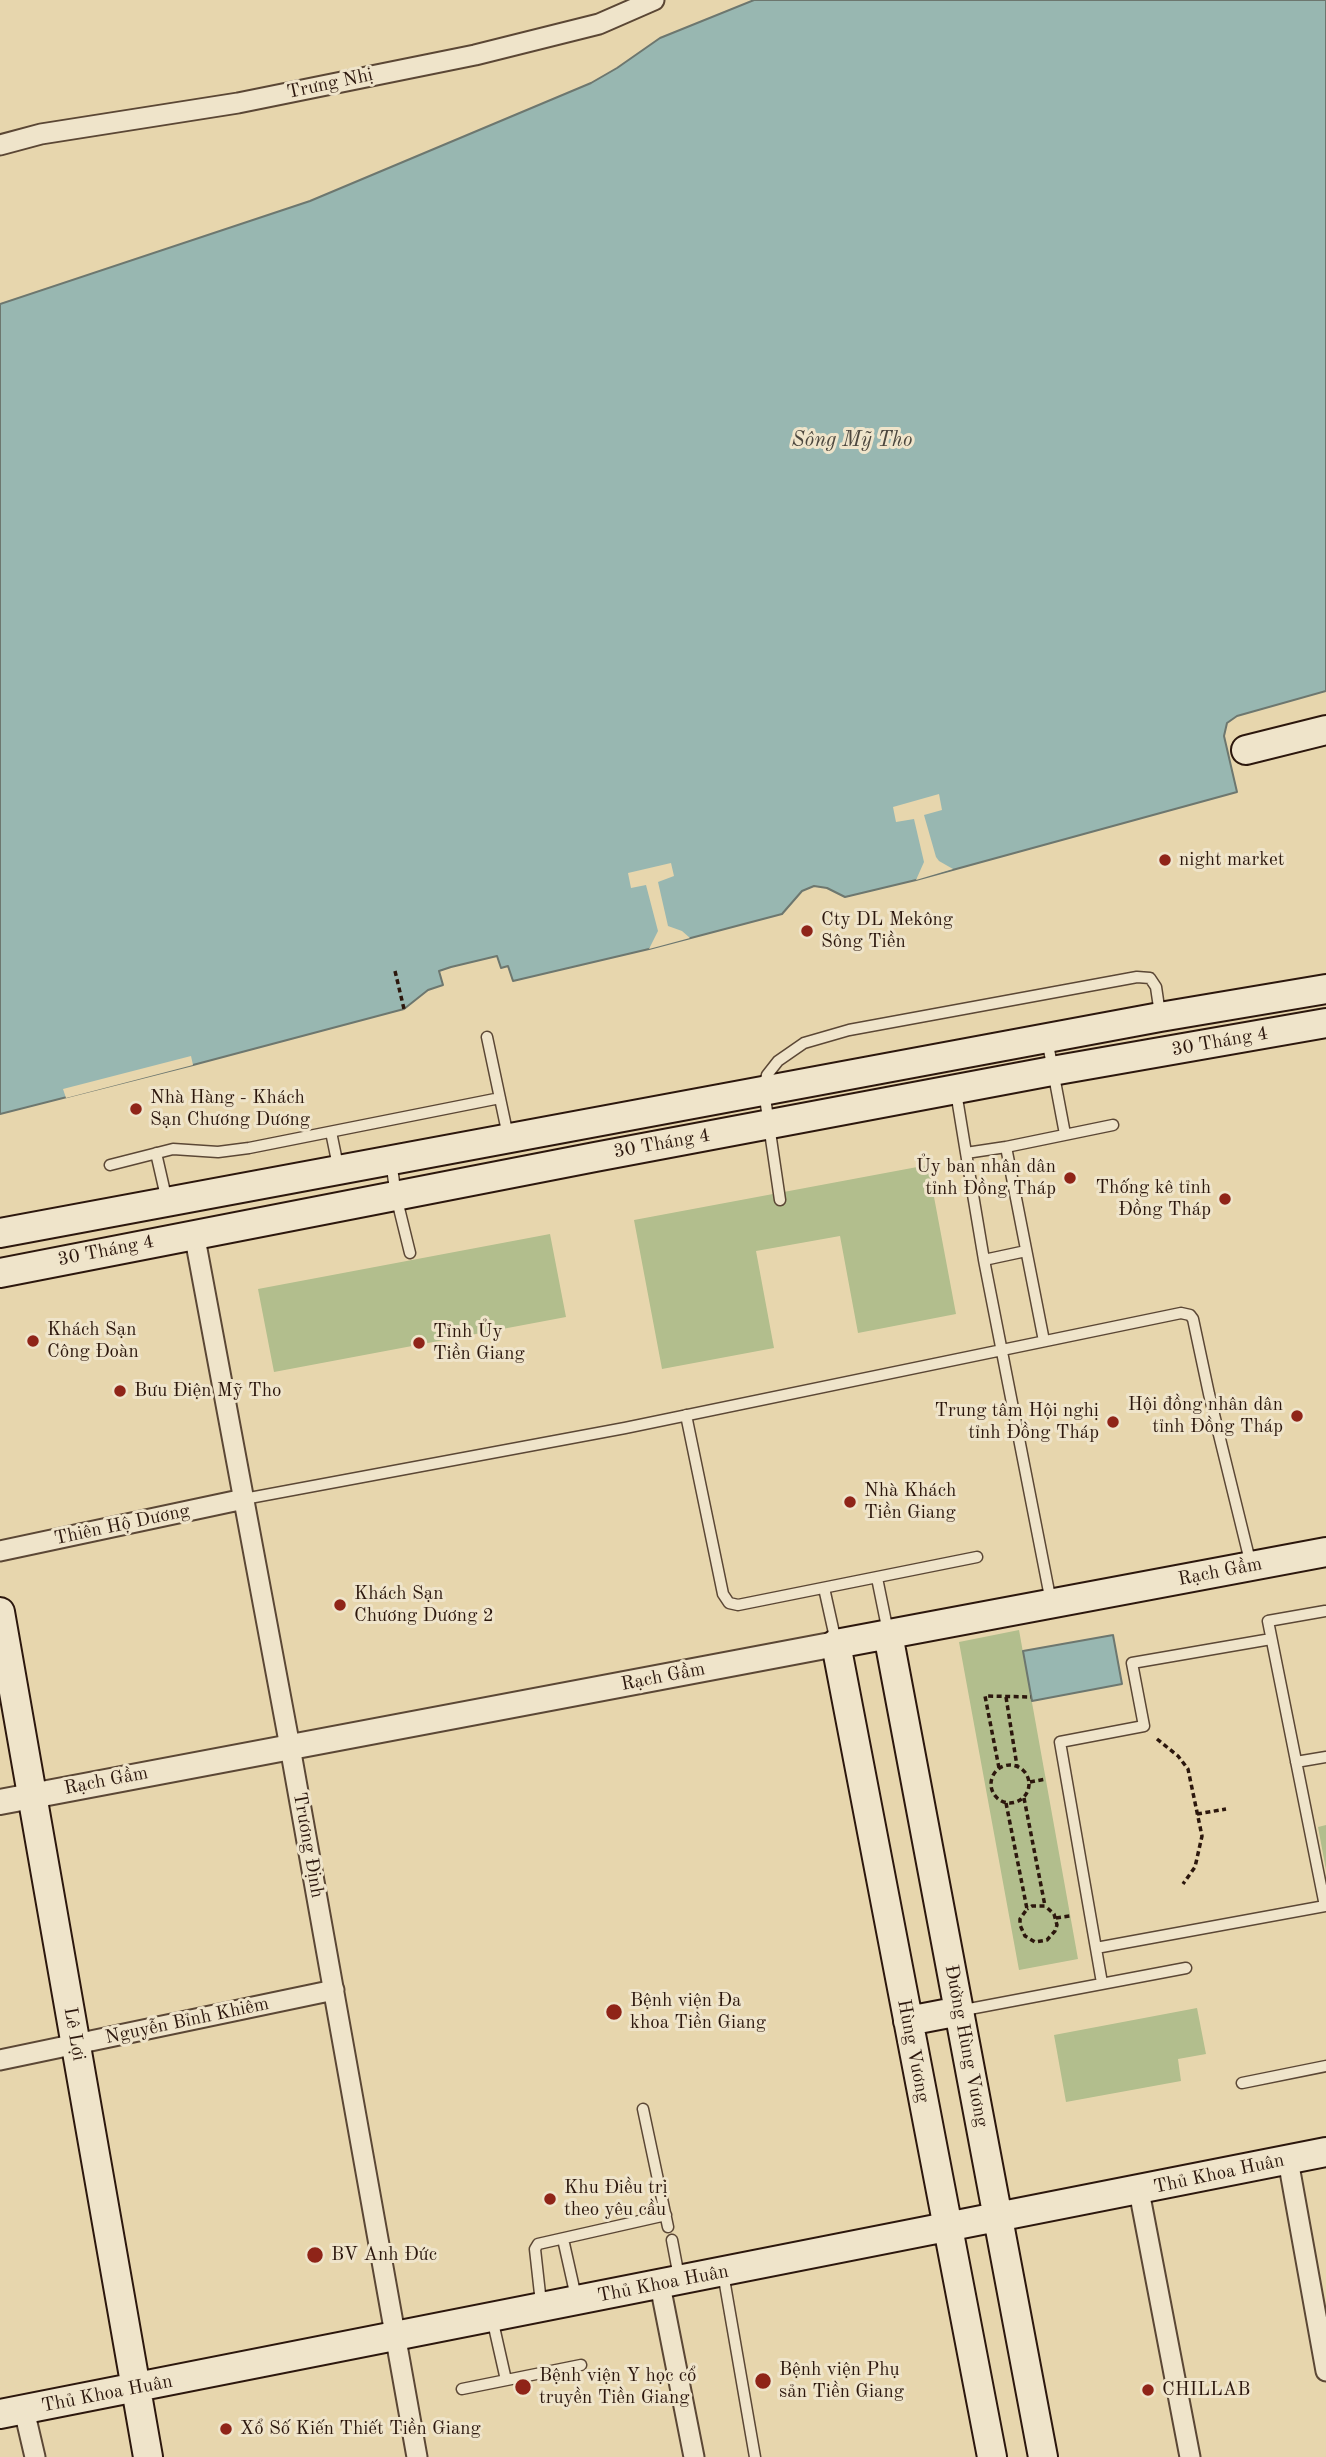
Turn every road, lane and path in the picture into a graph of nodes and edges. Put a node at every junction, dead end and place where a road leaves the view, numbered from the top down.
1 (654, 0) edge
2 (0, 145) edge
3 (1326, 730) edge
4 (1247, 750) dead end
5 (395, 971) dead end
6 (1326, 989) edge
7 (404, 1009) dead end
8 (1160, 1017) junction
9 (1326, 1023) edge
10 (486, 1037) dead end
11 (1047, 1038) junction
12 (1165, 1052) junction
13 (1052, 1072) junction
14 (955, 1090) junction
15 (764, 1091) junction
16 (500, 1098) junction
17 (589, 1123) junction
18 (769, 1125) junction
19 (1112, 1125) dead end
20 (331, 1132) junction
21 (1065, 1134) junction
22 (509, 1138) junction
23 (1006, 1147) junction
24 (156, 1153) junction
25 (966, 1153) junction
26 (594, 1157) junction
27 (391, 1160) junction
28 (110, 1165) dead end
29 (338, 1170) junction
30 (396, 1196) junction
31 (177, 1200) junction
32 (780, 1200) dead end
33 (0, 1233) edge
34 (194, 1233) junction
35 (1026, 1251) junction
36 (410, 1253) dead end
37 (984, 1260) junction
38 (0, 1273) edge
39 (1044, 1341) junction
40 (1002, 1349) junction
41 (686, 1415) junction
42 (244, 1499) junction
43 (0, 1551) edge
44 (1326, 1552) edge
45 (977, 1557) dead end
46 (1251, 1566) junction
47 (877, 1577) junction
48 (824, 1588) junction
49 (1051, 1604) junction
50 (1325, 1611) edge
51 (0, 1612) edge
52 (888, 1634) junction
53 (1271, 1639) junction
54 (836, 1644) junction
55 (1006, 1697) junction
56 (1031, 1697) dead end
57 (1157, 1739) dead end
58 (290, 1747) junction
59 (1326, 1757) edge
60 (1296, 1762) junction
61 (1017, 1766) junction
62 (999, 1768) junction
63 (1046, 1779) dead end
64 (1030, 1782) junction
65 (32, 1795) junction
66 (1024, 1798) junction
67 (0, 1802) edge
68 (1006, 1803) junction
69 (1226, 1809) dead end
70 (1197, 1814) dead end
71 (1183, 1884) dead end
72 (1045, 1906) junction
73 (1326, 1908) edge
74 (1027, 1909) junction
75 (1070, 1916) dead end
76 (1056, 1919) junction
77 (1096, 1948) junction
78 (1186, 1968) dead end
79 (1102, 1983) junction
80 (334, 1990) junction
81 (960, 2011) junction
82 (908, 2021) junction
83 (76, 2044) junction
84 (0, 2060) edge
85 (1326, 2066) edge
86 (1242, 2082) dead end
87 (643, 2109) dead end
88 (1326, 2152) edge
89 (1288, 2160) junction
90 (1139, 2191) junction
91 (666, 2215) junction
92 (999, 2217) junction
93 (668, 2227) dead end
94 (946, 2227) junction
95 (563, 2239) junction
96 (672, 2240) dead end
97 (723, 2273) junction
98 (670, 2283) junction
99 (576, 2301) junction
100 (542, 2308) junction
101 (492, 2317) junction
102 (395, 2336) junction
103 (581, 2365) dead end
104 (1326, 2371) edge
105 (506, 2380) junction
106 (136, 2389) junction
107 (463, 2389) dead end
108 (12, 2412) edge
109 (35, 2457) edge
110 (148, 2457) edge
111 (417, 2457) edge
112 (694, 2457) edge
113 (755, 2457) edge
114 (992, 2457) edge
115 (1042, 2457) edge
116 (1190, 2457) edge

1 - 2 street, Trưng Nhị
3 - 4 main road
5 - 7 path
6 - 8 main road, 30 Tháng 4
8 - 11 main road, 30 Tháng 4
8 - 12 main road
8 - 15 lane
9 - 12 main road, 30 Tháng 4
10 - 16 lane
11 - 13 lane
11 - 15 main road, 30 Tháng 4
12 - 13 main road, 30 Tháng 4
13 - 14 main road, 30 Tháng 4
13 - 21 lane
14 - 18 main road, 30 Tháng 4
14 - 25 lane
15 - 17 main road, 30 Tháng 4
15 - 18 lane
16 - 20 lane
16 - 22 lane
17 - 22 main road, 30 Tháng 4
17 - 26 street
18 - 26 main road, 30 Tháng 4
18 - 32 lane
19 - 21 lane
20 - 24 lane
20 - 29 lane
21 - 23 lane
22 - 27 main road, 30 Tháng 4
23 - 25 lane
23 - 35 lane
24 - 28 lane
24 - 31 lane
25 - 37 lane
26 - 30 main road, 30 Tháng 4
27 - 29 main road, 30 Tháng 4
27 - 30 lane
29 - 31 main road, 30 Tháng 4
30 - 34 main road, 30 Tháng 4
30 - 36 lane
31 - 33 main road, 30 Tháng 4
31 - 34 main road
34 - 38 main road, 30 Tháng 4
34 - 42 street, Trương Định
35 - 37 lane
35 - 39 lane
37 - 40 lane
39 - 40 lane
39 - 46 lane
40 - 41 lane
40 - 49 lane
41 - 42 lane
41 - 48 lane
42 - 43 street, Thiên Hộ Dương
42 - 58 street, Trương Định
44 - 46 main road, Rạch Gầm
45 - 47 lane
46 - 49 main road, Rạch Gầm
47 - 48 lane
47 - 52 lane
48 - 54 lane
49 - 52 main road, Rạch Gầm
50 - 53 lane
51 - 65 main road, Lê Lợi
52 - 54 main road, Rạch Gầm
52 - 81 main road, Đường Hùng Vương
53 - 60 lane
53 - 77 lane
54 - 58 street, Rạch Gầm
54 - 82 main road, Hùng Vương
55 - 56 path
55 - 61 path
55 - 62 path
57 - 71 path
58 - 65 street, Rạch Gầm
58 - 80 street, Trương Định
59 - 60 lane
60 - 73 lane
61 - 62 path
61 - 64 path
62 - 68 path
63 - 64 path
64 - 66 path
65 - 67 street, Rạch Gầm
65 - 83 main road, Lê Lợi
66 - 68 path
66 - 72 path
68 - 74 path
69 - 70 path
72 - 74 path
72 - 76 path
73 - 77 lane
74 - 76 path
75 - 76 path
77 - 79 lane
78 - 79 lane
79 - 81 lane
80 - 83 street, Nguyễn Bỉnh Khiêm
80 - 102 street, Trương Định
81 - 82 main road
81 - 92 main road, Đường Hùng Vương
82 - 94 main road, Hùng Vương
83 - 84 street, Nguyễn Bỉnh Khiêm
83 - 106 main road, Lê Lợi
85 - 86 lane
87 - 91 lane
88 - 89 main road, Thủ Khoa Huân
89 - 90 main road, Thủ Khoa Huân
89 - 104 street
90 - 92 main road, Thủ Khoa Huân
90 - 116 street
91 - 93 lane
91 - 95 lane
92 - 94 main road, Thủ Khoa Huân
92 - 115 main road, Đường Hùng Vương
94 - 97 main road, Thủ Khoa Huân
94 - 114 main road, Hùng Vương
95 - 99 lane
95 - 100 lane
96 - 98 lane
97 - 98 main road, Thủ Khoa Huân
97 - 113 lane
98 - 99 main road, Thủ Khoa Huân
98 - 112 street
99 - 100 main road, Thủ Khoa Huân
100 - 101 main road, Thủ Khoa Huân
101 - 102 main road, Thủ Khoa Huân
101 - 105 lane
102 - 106 main road, Thủ Khoa Huân
102 - 111 street, Trương Định
103 - 105 lane
105 - 107 lane
106 - 108 main road, Thủ Khoa Huân
106 - 110 main road, Lê Lợi
108 - 109 street

